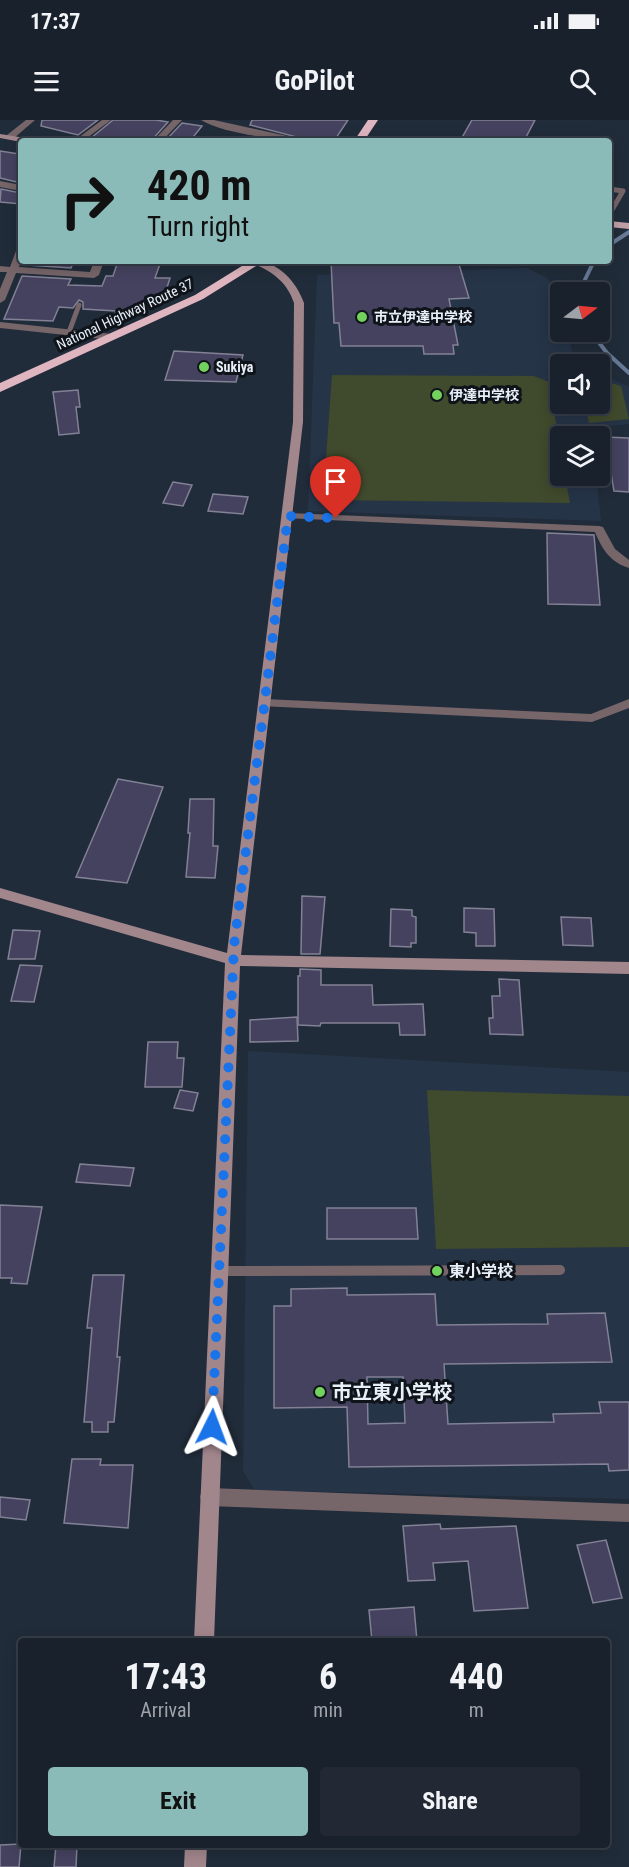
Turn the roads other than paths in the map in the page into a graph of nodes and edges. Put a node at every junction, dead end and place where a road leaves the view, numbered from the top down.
1 (31, 120) edge
2 (107, 120) edge
3 (178, 120) edge
4 (205, 120) edge
5 (373, 120) edge
6 (0, 136) edge
7 (10, 137) junction
8 (18, 138) edge
9 (82, 138) edge
10 (160, 138) edge
11 (277, 138) edge
12 (361, 138) edge
13 (0, 184) edge
14 (18, 187) edge
15 (612, 189) edge
16 (612, 210) edge
17 (612, 225) edge
18 (628, 229) edge
19 (612, 233) edge
20 (18, 259) edge
21 (98, 264) edge
22 (255, 264) edge
23 (263, 264) edge
24 (0, 269) edge
25 (14, 270) junction
26 (0, 300) edge
27 (79, 305) dead end
28 (0, 325) edge
29 (69, 332) junction
30 (112, 337) junction
31 (0, 388) edge
32 (288, 516) junction
33 (629, 564) edge
34 (264, 703) junction
35 (629, 703) edge
36 (0, 893) edge
37 (233, 960) junction
38 (629, 968) edge
39 (560, 1270) dead end
40 (219, 1271) junction
41 (209, 1497) junction
42 (629, 1513) edge
43 (204, 1638) edge
44 (196, 1848) edge
45 (195, 1867) edge

1 - 7 street
2 - 9 street
3 - 10 street
4 - 11 street
5 - 12 highway
6 - 7 street
7 - 8 street
13 - 14 street
15 - 16 lane
17 - 18 main road
18 - 19 main road
20 - 25 street
21 - 25 street
22 - 30 highway, National Highway Route 37
23 - 32 street
24 - 25 street
25 - 26 street
27 - 29 lane
28 - 29 street
29 - 30 street
30 - 31 highway, National Highway Route 37
32 - 33 street
32 - 34 street
34 - 35 street
34 - 37 street
36 - 37 street
37 - 38 street
37 - 40 street
39 - 40 lane
40 - 41 street
41 - 42 street
41 - 43 street
44 - 45 street

